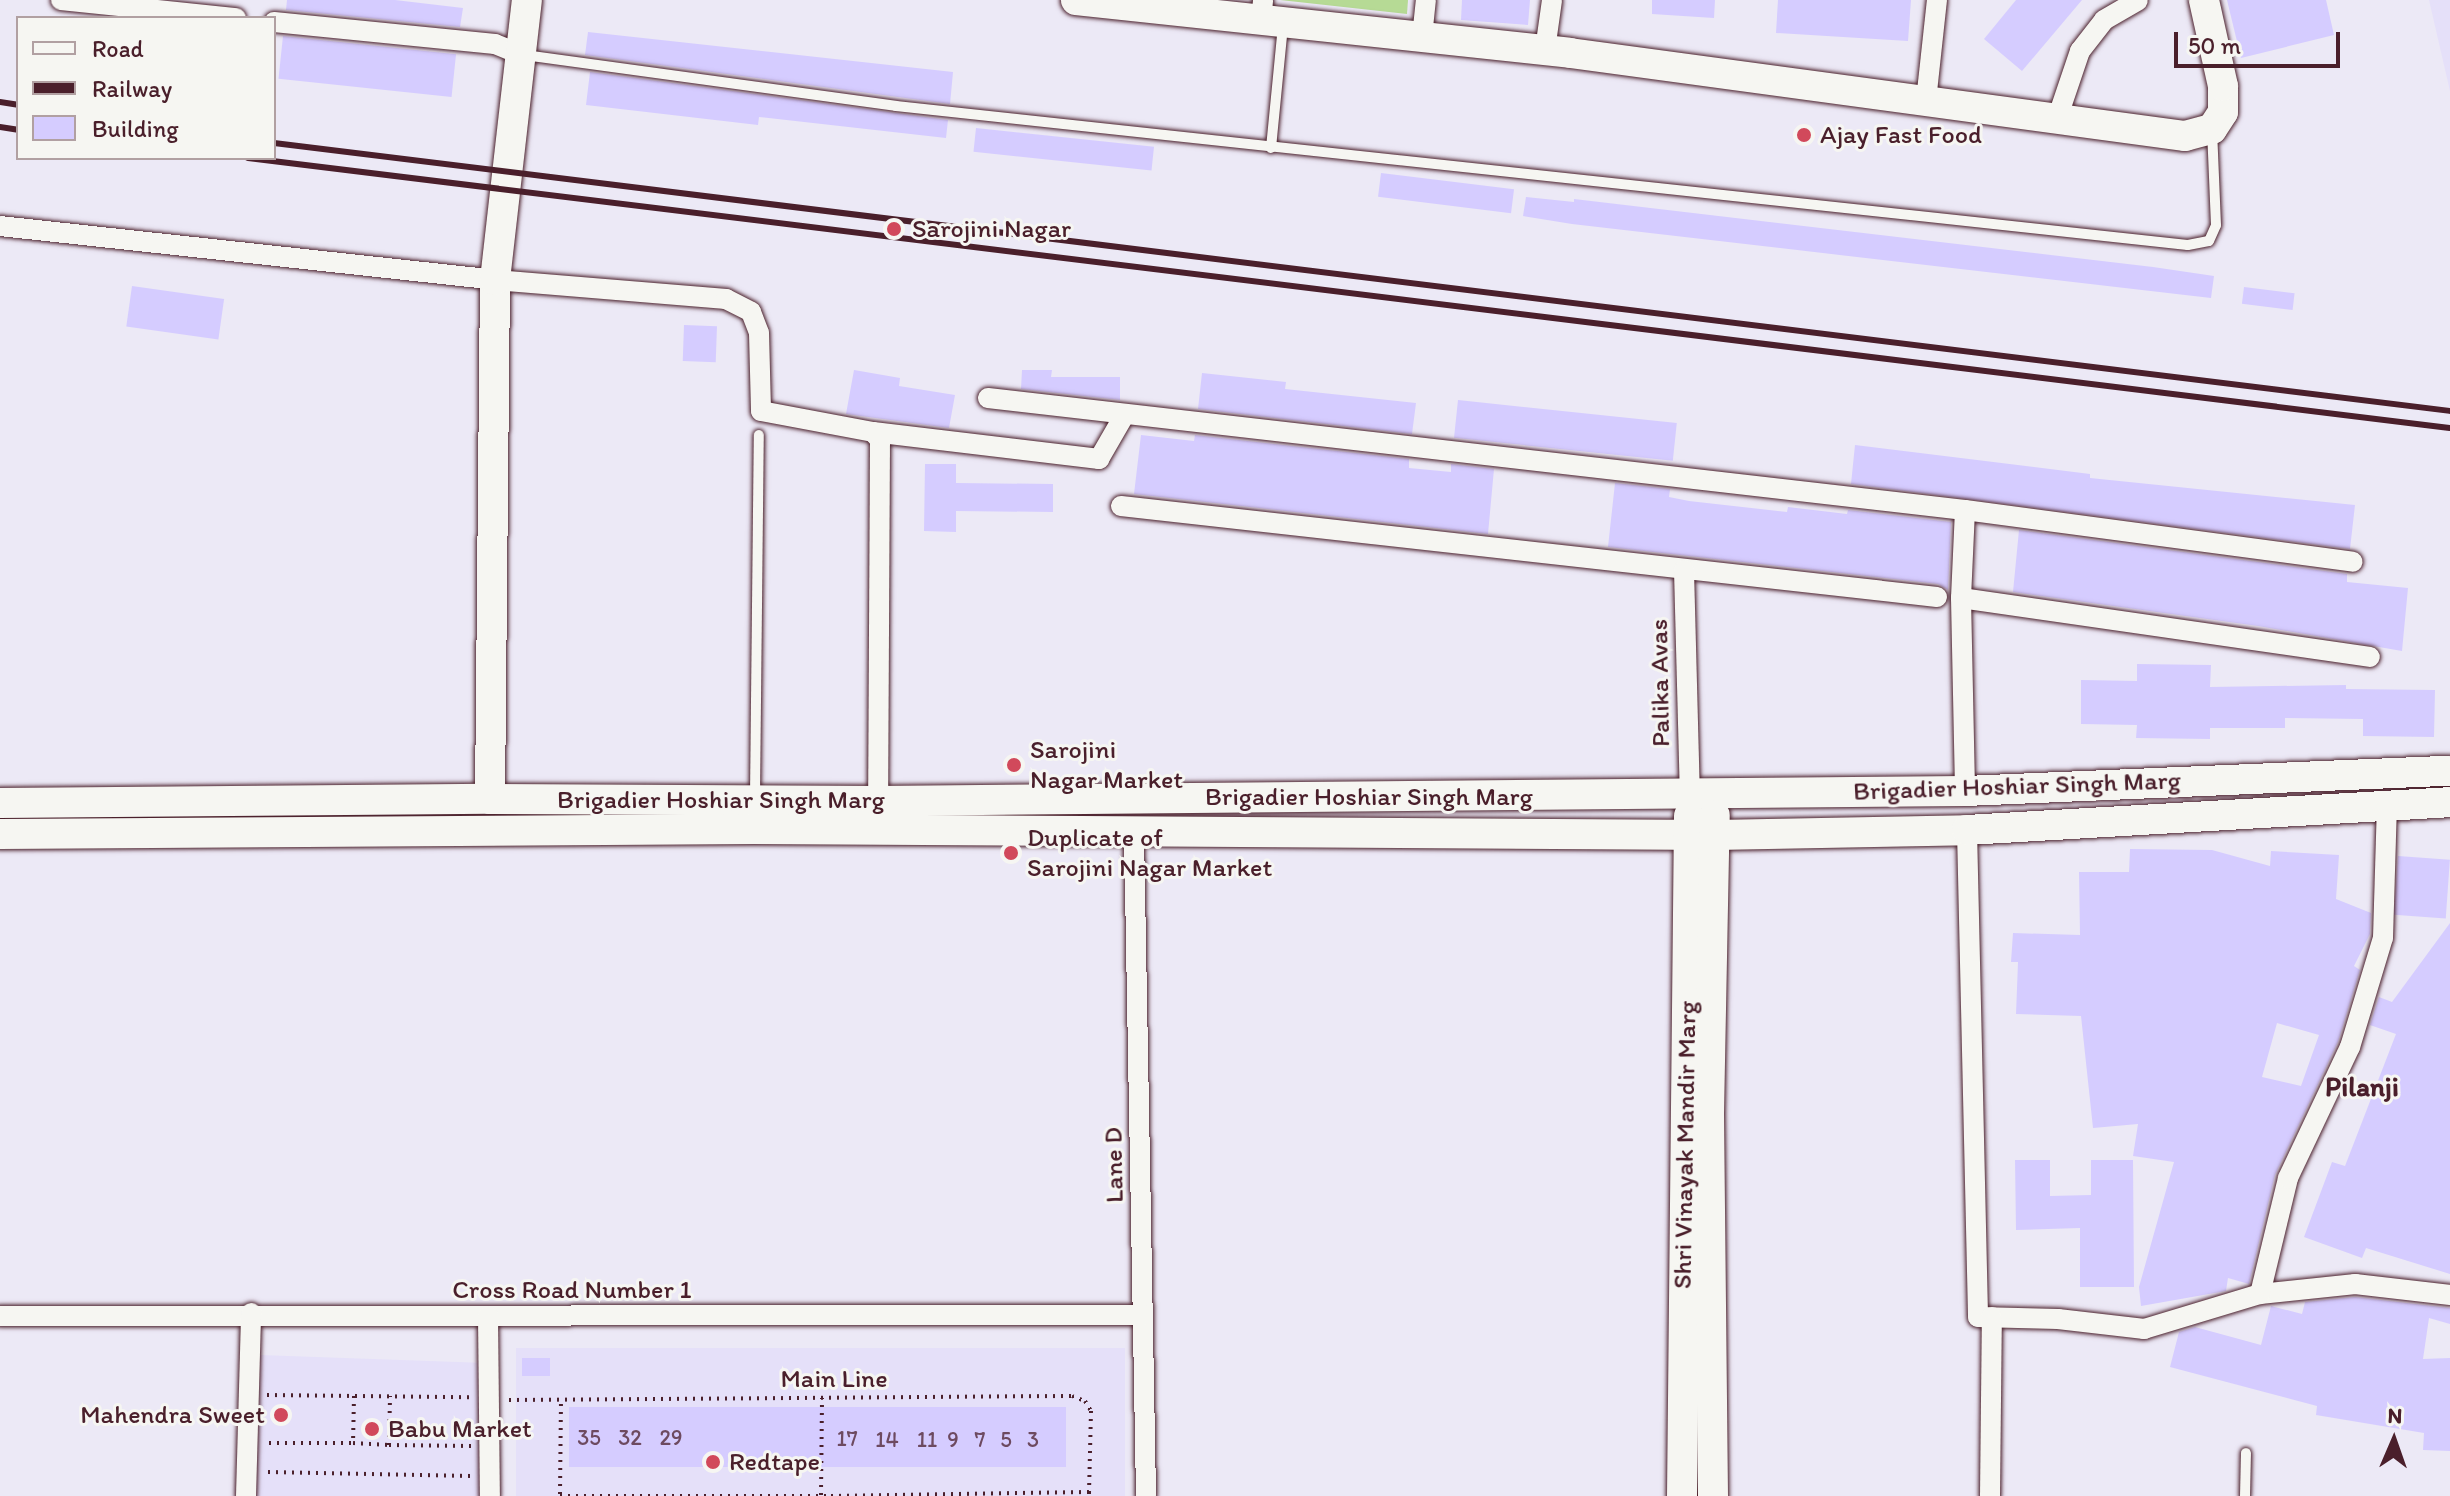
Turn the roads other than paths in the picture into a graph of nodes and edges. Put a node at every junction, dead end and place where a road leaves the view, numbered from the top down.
1 (61, 0) edge
2 (527, 0) edge
3 (1076, 0) edge
4 (1426, 0) edge
5 (1552, 0) edge
6 (1937, 0) edge
7 (2138, 0) edge
8 (2204, 0) edge
9 (1115, 2) edge
10 (1269, 14) edge
11 (217, 16) edge
12 (276, 22) edge
13 (1422, 37) junction
14 (1545, 50) junction
15 (522, 55) junction
16 (1926, 101) junction
17 (2057, 119) junction
18 (2212, 129) junction
19 (1271, 148) junction
20 (0, 226) edge
21 (495, 280) junction
22 (988, 398) dead end
23 (1125, 414) junction
24 (873, 432) junction
25 (759, 435) dead end
26 (1121, 506) dead end
27 (1965, 510) junction
28 (2353, 562) dead end
29 (1684, 570) junction
30 (1937, 597) dead end
31 (1961, 598) junction
32 (2370, 657) dead end
33 (2450, 771) edge
34 (1965, 791) junction
35 (1703, 794) junction
36 (755, 798) junction
37 (490, 799) junction
38 (878, 801) junction
39 (2450, 802) edge
40 (0, 803) edge
41 (2387, 805) junction
42 (491, 830) junction
43 (1967, 830) junction
44 (878, 832) junction
45 (1134, 833) junction
46 (0, 834) edge
47 (1702, 835) junction
48 (2260, 1294) junction
49 (2450, 1295) edge
50 (251, 1313) junction
51 (1143, 1315) junction
52 (0, 1316) edge
53 (488, 1316) junction
54 (1992, 1317) junction
55 (2246, 1453) dead end
56 (246, 1496) edge
57 (490, 1496) edge
58 (1146, 1496) edge
59 (1682, 1496) edge
60 (1713, 1496) edge
61 (1990, 1496) edge
62 (2245, 1496) edge

1 - 11 street
2 - 15 street
3 - 9 street
4 - 13 street
5 - 14 street
6 - 16 street
7 - 17 street
8 - 18 street
9 - 10 street
10 - 13 street
10 - 19 lane
12 - 15 street
13 - 14 street
14 - 16 street
15 - 19 lane
15 - 21 street
16 - 17 street
17 - 18 street
18 - 19 lane
20 - 21 street
21 - 24 street
21 - 37 street
22 - 23 street
23 - 24 street
23 - 27 street
24 - 38 street
25 - 36 lane
26 - 29 street
27 - 28 street
27 - 31 street
29 - 30 street
29 - 35 street, Palika Avas
31 - 32 street
31 - 34 street
33 - 34 street, Brigadier Hoshiar Singh Marg
34 - 35 street, Brigadier Hoshiar Singh Marg
35 - 38 street, Brigadier Hoshiar Singh Marg
35 - 47 street, Shri Vinayak Mandir Marg
36 - 37 street, Brigadier Hoshiar Singh Marg
36 - 38 street, Brigadier Hoshiar Singh Marg
37 - 40 street, Brigadier Hoshiar Singh Marg
37 - 42 street
38 - 44 street
39 - 41 street, Brigadier Hoshiar Singh Marg
41 - 43 street, Brigadier Hoshiar Singh Marg
41 - 48 street
42 - 44 street, Brigadier Hoshiar Singh Marg
42 - 46 street, Brigadier Hoshiar Singh Marg
43 - 47 street, Brigadier Hoshiar Singh Marg
43 - 54 street
44 - 45 street, Brigadier Hoshiar Singh Marg
45 - 47 street, Brigadier Hoshiar Singh Marg
45 - 51 street, Lane D
47 - 59 street, Shri Vinayak Mandir Marg
47 - 60 street
48 - 49 street
48 - 54 street
50 - 52 street, Cross Road Number 1
50 - 53 street, Cross Road Number 1
50 - 56 street
51 - 53 street, Cross Road Number 1
51 - 58 street, Lane D
53 - 57 street
54 - 61 street
55 - 62 lane

